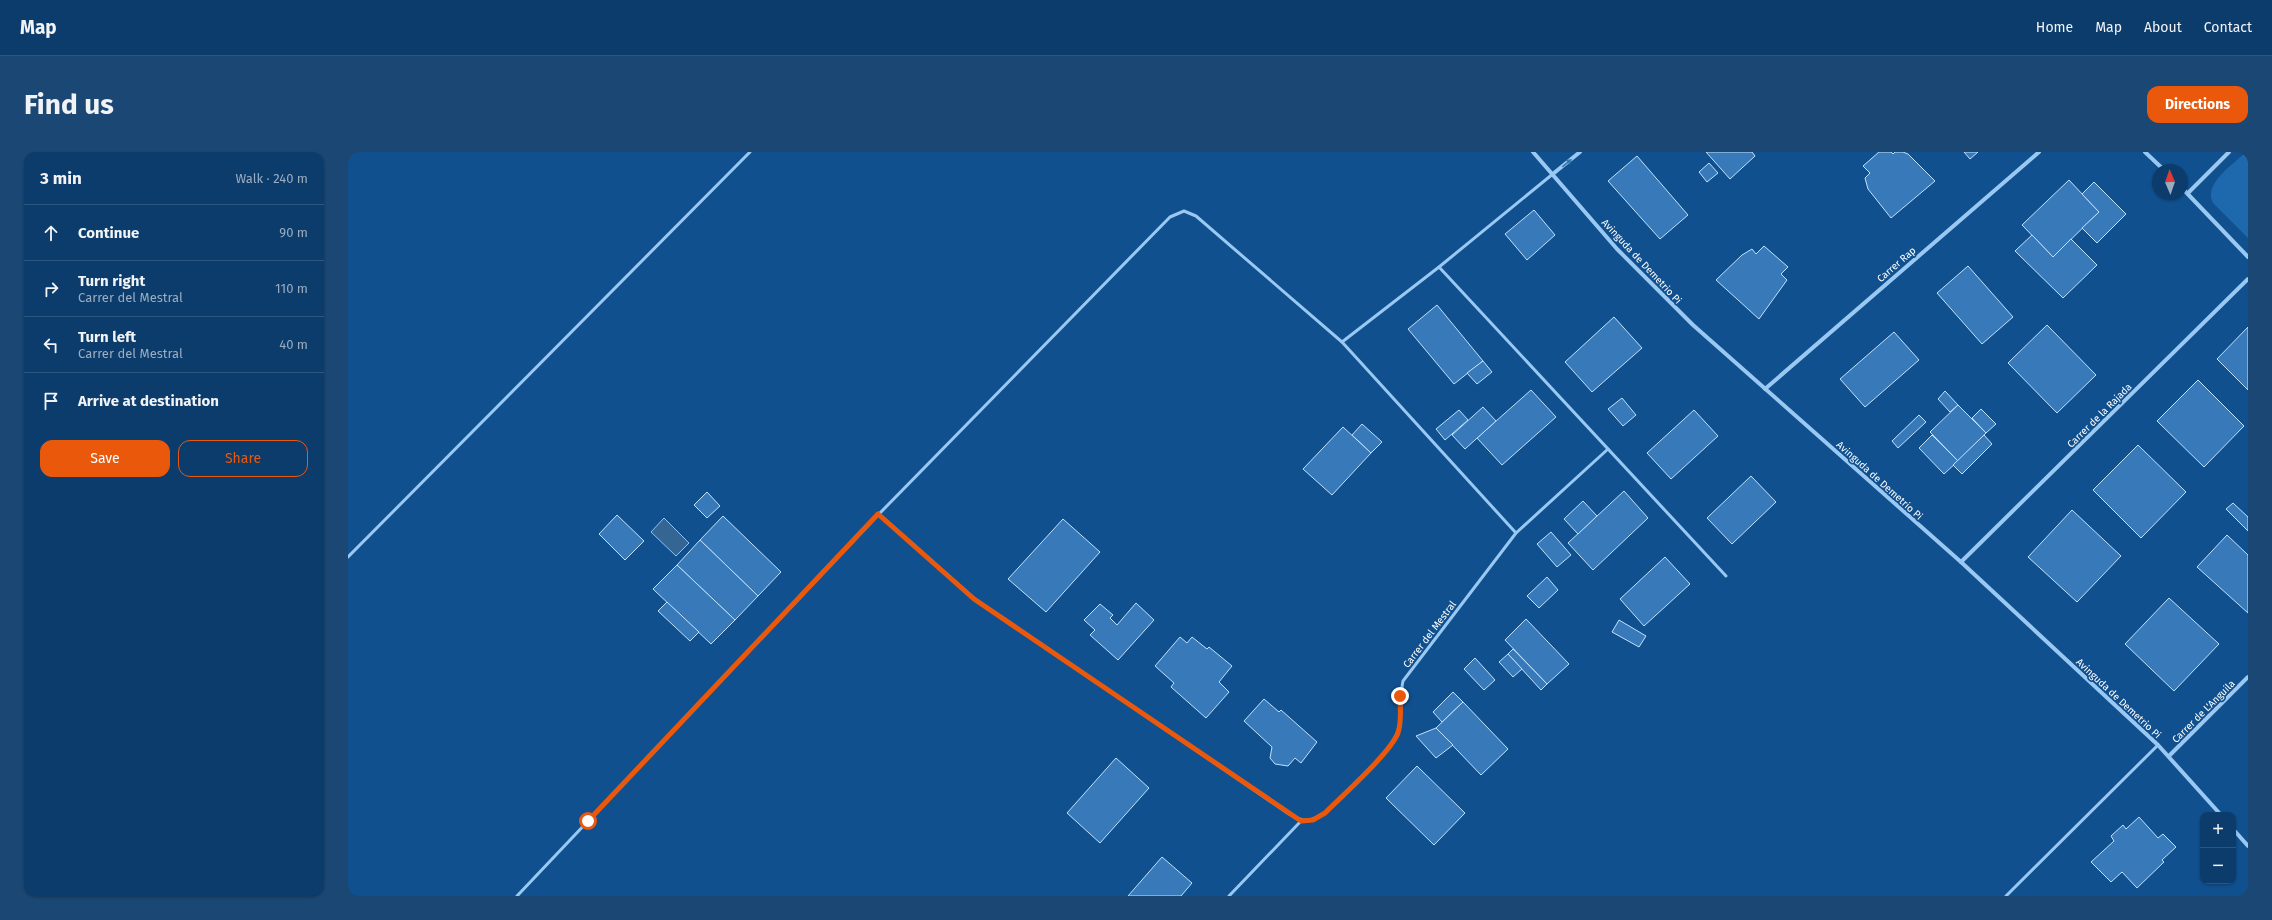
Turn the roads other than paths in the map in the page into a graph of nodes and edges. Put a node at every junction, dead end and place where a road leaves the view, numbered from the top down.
1 (750, 152) edge
2 (1533, 152) edge
3 (1580, 152) edge
4 (2039, 152) edge
5 (2145, 152) edge
6 (2229, 152) edge
7 (2158, 164) edge
8 (1554, 174) junction
9 (2188, 193) joint
10 (2248, 257) edge
11 (1439, 267) junction
12 (2248, 279) edge
13 (1342, 342) junction
14 (1765, 389) junction
15 (1608, 448) junction
16 (878, 514) junction
17 (1516, 533) junction
18 (348, 557) edge
19 (1961, 562) junction
20 (1726, 576) dead end
21 (2248, 677) edge
22 (2158, 745) junction
23 (2169, 756) junction
24 (2218, 812) edge
25 (1301, 821) junction
26 (2236, 832) edge
27 (2248, 846) edge
28 (517, 896) edge
29 (1229, 896) edge
30 (2006, 896) edge

1 - 18 lane
2 - 8 street, Avinguda de Demetrio Pi
8 -> 3 street
4 - 14 street, Carrer Rap
5 - 7 street
6 - 9 street
8 - 11 lane
8 - 14 street, Avinguda de Demetrio Pi
9 - 10 street
11 - 13 lane
11 - 15 lane
12 - 19 street, Carrer de la Rajada
13 - 16 lane
13 - 17 lane
14 - 19 street, Avinguda de Demetrio Pi
15 - 17 lane, Carrer del Mestral
15 - 20 lane
16 - 25 lane
16 - 28 lane
17 - 25 lane, Carrer del Mestral
19 - 22 street, Avinguda de Demetrio Pi
21 - 23 street, Carrer de L'Anguila
22 - 23 street, Avinguda de Demetrio Pi
22 - 30 lane
23 - 24 street, Avinguda de Demetrio Pi
25 - 29 lane
26 - 27 street

